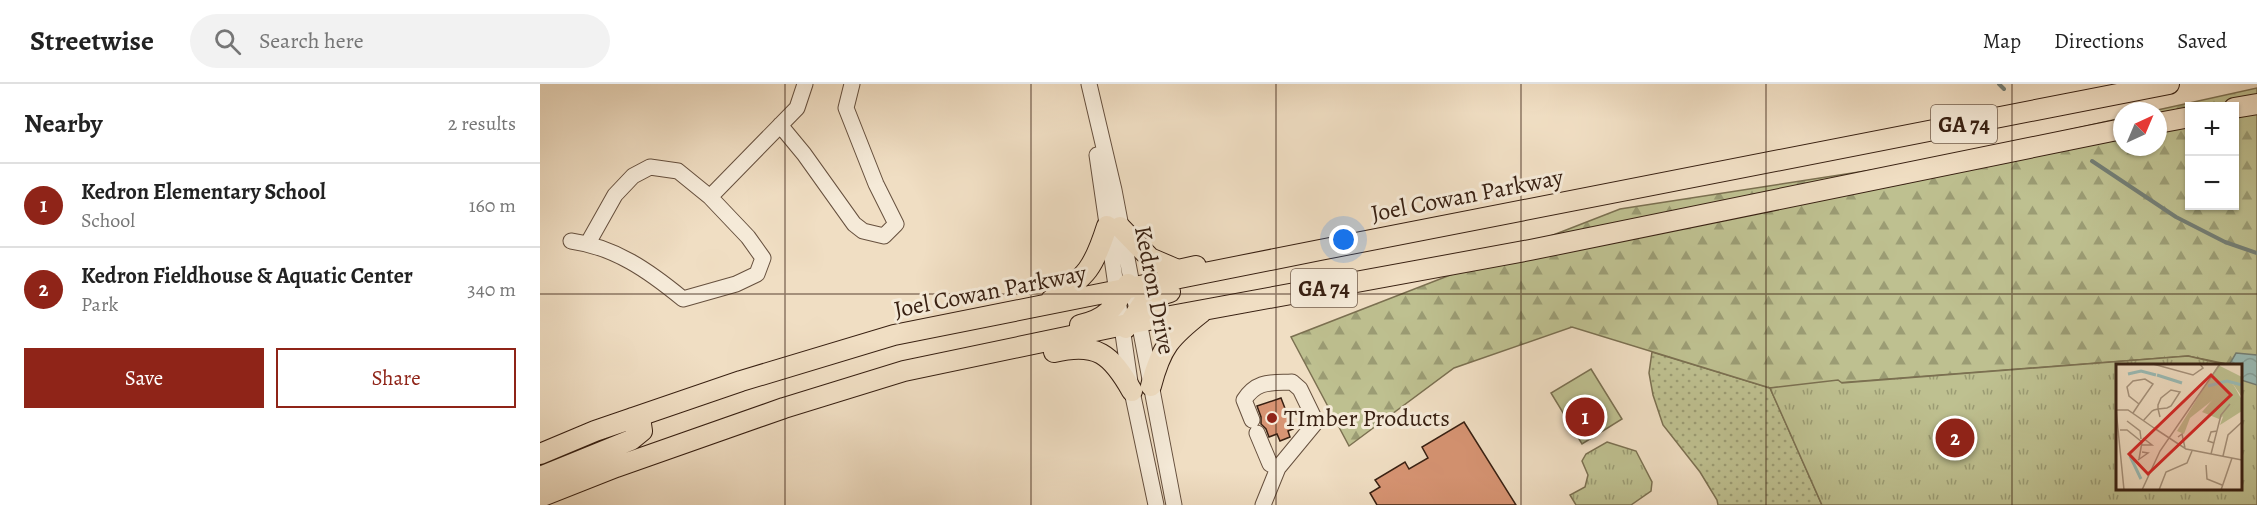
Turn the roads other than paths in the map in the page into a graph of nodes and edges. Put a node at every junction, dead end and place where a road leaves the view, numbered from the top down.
1 (805, 84) edge
2 (852, 84) edge
3 (1088, 84) edge
4 (2169, 84) edge
5 (2257, 104) edge
6 (2239, 107) edge
7 (2185, 118) edge
8 (2167, 121) edge
9 (780, 125) junction
10 (2113, 131) edge
11 (710, 197) junction
12 (1114, 227) junction
13 (571, 240) dead end
14 (588, 243) junction
15 (1345, 245) junction
16 (1320, 250) junction
17 (1124, 290) junction
18 (1042, 307) junction
19 (1205, 310) junction
20 (1129, 324) junction
21 (904, 371) junction
22 (1141, 388) junction
23 (632, 418) junction
24 (540, 454) edge
25 (1278, 468) junction
26 (540, 477) edge
27 (540, 497) edge
28 (1156, 505) edge
29 (1174, 505) edge
30 (1263, 505) edge

1 - 9 street
2 - 9 street
3 - 12 street, Kedron Drive
4 - 15 main road, Joel Cowan Parkway / GA 74
5 - 6 main road
7 - 8 main road
9 - 11 street
10 - 19 main road, GA 74
11 - 14 street
11 - 14 street
12 - 16 main road
12 - 17 street, Kedron Drive
12 - 18 main road
13 - 14 street
15 - 16 main road, Joel Cowan Parkway / GA 74
15 - 20 main road
16 - 17 main road, Joel Cowan Parkway / GA 74
17 - 18 main road, Joel Cowan Parkway / GA 74
17 - 20 street, Kedron Drive
17 - 21 main road
18 - 23 main road, Joel Cowan Parkway / GA 74
19 - 20 main road, GA 74
19 - 22 main road
20 - 21 main road, GA 74
20 - 22 street, Kedron Drive
21 - 22 main road
21 - 27 main road, GA 74
22 - 28 street, Kedron Drive
22 - 29 street, Kedron Drive
23 - 24 main road, Joel Cowan Parkway / GA 74
23 - 26 main road
25 - 25 street
25 - 30 street

